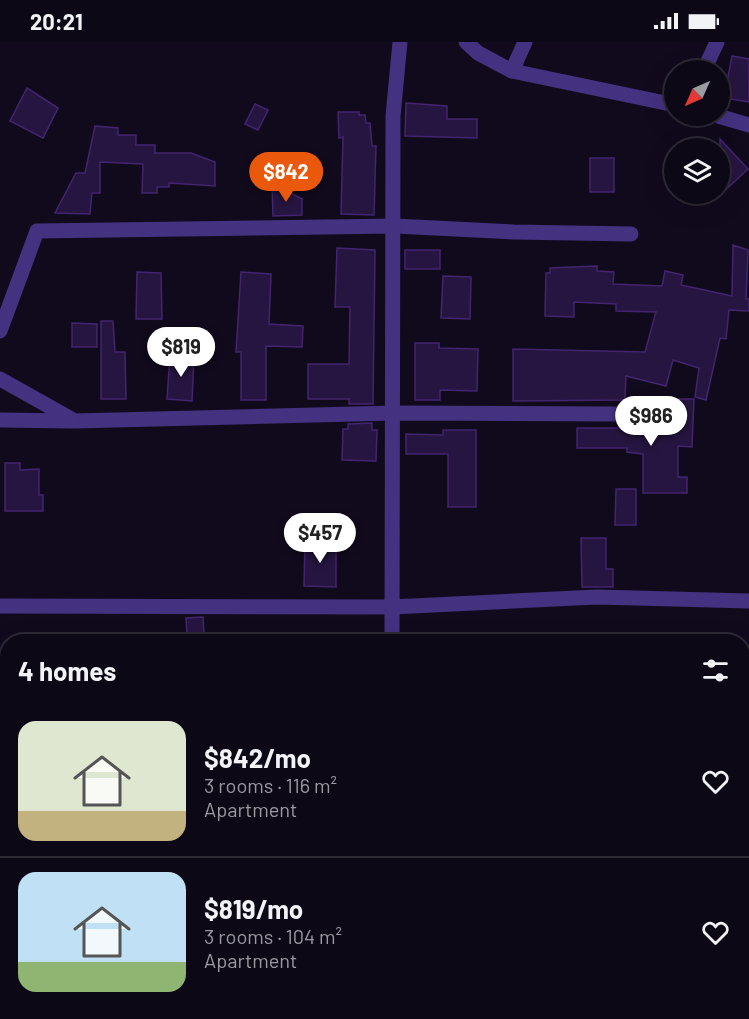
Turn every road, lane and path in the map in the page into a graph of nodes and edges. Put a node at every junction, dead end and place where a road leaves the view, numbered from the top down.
1 (400, 42) edge
2 (466, 42) edge
3 (525, 42) edge
4 (717, 42) edge
5 (709, 60) edge
6 (512, 71) junction
7 (664, 103) edge
8 (730, 119) edge
9 (749, 125) edge
10 (395, 226) junction
11 (631, 234) dead end
12 (0, 331) edge
13 (0, 379) edge
14 (394, 413) junction
15 (617, 414) dead end
16 (0, 420) edge
17 (75, 421) junction
18 (749, 601) edge
19 (0, 606) edge
20 (392, 607) junction
21 (392, 634) edge

1 - 10 street
2 - 6 street
3 - 6 street
4 - 5 street
6 - 7 street
8 - 9 street
10 - 11 street
10 - 12 street
10 - 14 street
13 - 17 street
14 - 15 street
14 - 17 street
14 - 20 street
16 - 17 street
18 - 20 street
19 - 20 street
20 - 21 street

